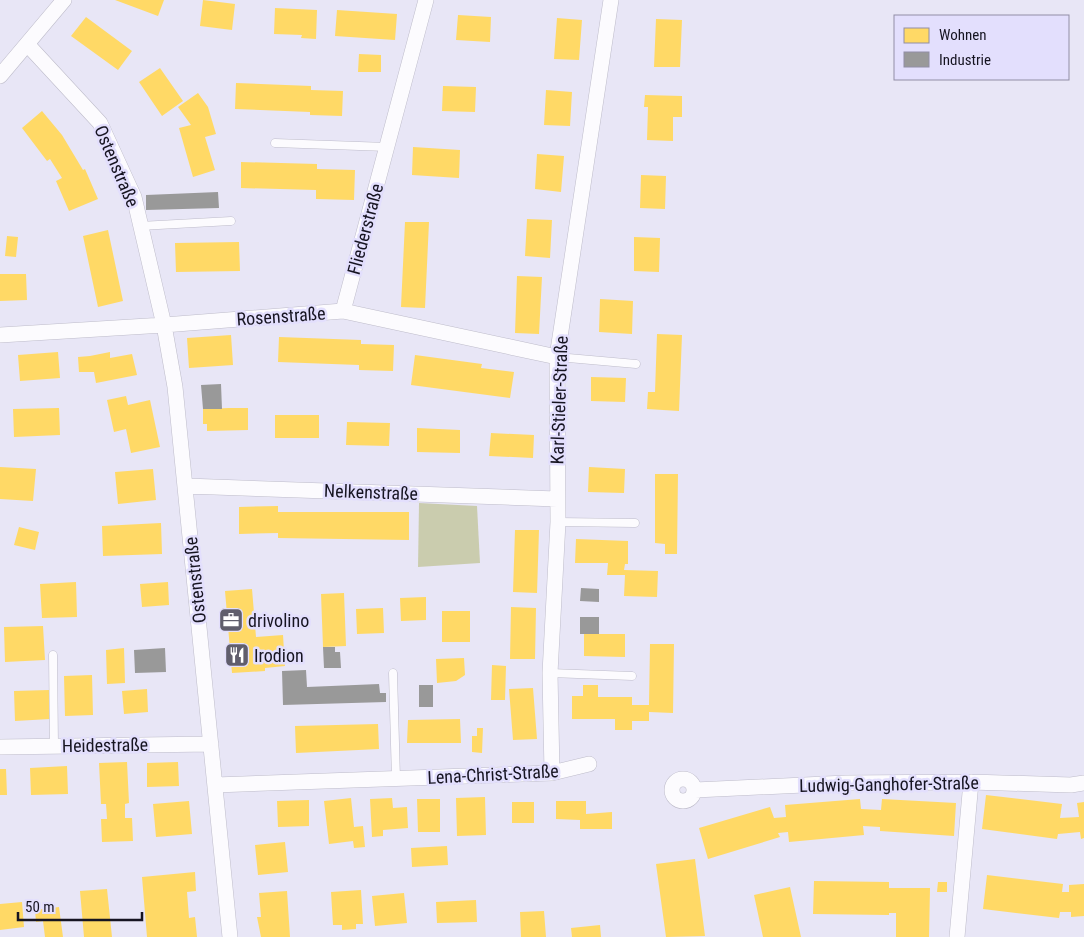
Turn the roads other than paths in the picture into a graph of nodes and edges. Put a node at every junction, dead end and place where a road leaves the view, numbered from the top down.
1 (64, 0) edge
2 (426, 0) edge
3 (611, 0) edge
4 (27, 44) junction
5 (0, 76) edge
6 (275, 143) dead end
7 (387, 147) junction
8 (231, 221) dead end
9 (140, 226) junction
10 (343, 311) junction
11 (164, 325) junction
12 (0, 335) edge
13 (557, 357) junction
14 (636, 364) dead end
15 (186, 486) junction
16 (557, 499) junction
17 (558, 522) junction
18 (635, 522) dead end
19 (53, 654) dead end
20 (393, 673) dead end
21 (550, 673) junction
22 (632, 676) dead end
23 (211, 744) junction
24 (54, 746) junction
25 (0, 747) edge
26 (589, 764) dead end
27 (552, 773) junction
28 (396, 779) junction
29 (971, 782) junction
30 (1084, 783) edge
31 (215, 785) junction
32 (695, 790) dead end
33 (230, 937) edge
34 (957, 937) edge

1 - 4 street
2 - 7 street, Fliederstraße
3 - 13 street, Karl-Stieler-Straße
4 - 5 street
4 - 9 street, Ostenstraße
6 - 7 lane
7 - 10 street, Fliederstraße
8 - 9 lane, Ostenstraße
9 - 11 street, Ostenstraße
10 - 11 street, Rosenstraße
10 - 13 street, Rosenstraße
11 - 12 street, Rosenstraße
11 - 15 street, Ostenstraße
13 - 14 lane
13 - 16 street, Karl-Stieler-Straße
15 - 16 street, Nelkenstraße
15 - 23 street, Ostenstraße
16 - 17 street, Karl-Stieler-Straße
17 - 18 lane
17 - 21 street, Karl-Stieler-Straße
19 - 24 lane
20 - 28 lane
21 - 22 lane
21 - 27 street, Karl-Stieler-Straße
23 - 24 street, Heidestraße
23 - 31 street, Ostenstraße
24 - 25 street, Heidestraße
26 - 27 street, Lena-Christ-Straße
27 - 28 street, Lena-Christ-Straße
28 - 31 street, Lena-Christ-Straße
29 - 30 street, Ludwig-Ganghofer-Straße
29 - 32 street, Ludwig-Ganghofer-Straße
29 - 34 street
31 - 33 street, Ostenstraße

